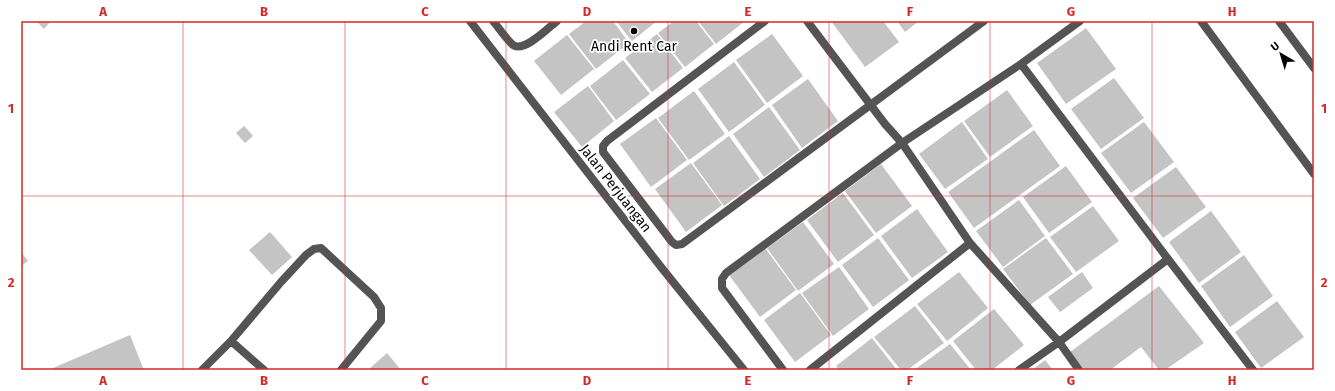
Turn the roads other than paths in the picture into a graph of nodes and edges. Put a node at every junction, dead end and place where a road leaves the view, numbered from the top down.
1 (470, 21) edge
2 (493, 21) edge
3 (557, 21) edge
4 (765, 21) edge
5 (807, 21) edge
6 (983, 21) edge
7 (1080, 21) edge
8 (1201, 21) edge
9 (1279, 21) edge
10 (1022, 64) junction
11 (1314, 68) edge
12 (871, 105) junction
13 (902, 143) junction
14 (1314, 174) edge
15 (970, 243) junction
16 (1168, 259) junction
17 (231, 341) junction
18 (1059, 342) junction
19 (202, 370) edge
20 (264, 370) edge
21 (341, 370) edge
22 (744, 370) edge
23 (783, 370) edge
24 (810, 370) edge
25 (1019, 370) edge
26 (1079, 370) edge
27 (1253, 370) edge

1 - 22 street, Jalan Perjuangan
2 - 3 street
4 - 12 street
5 - 12 street
6 - 12 street
7 - 10 street
8 - 14 street
9 - 11 street
10 - 13 street
10 - 16 street
12 - 13 street
13 - 15 street
13 - 23 street
15 - 18 street
15 - 24 street
16 - 18 street
16 - 27 street
17 - 19 street
17 - 20 street
17 - 21 street
18 - 25 street
18 - 26 street

